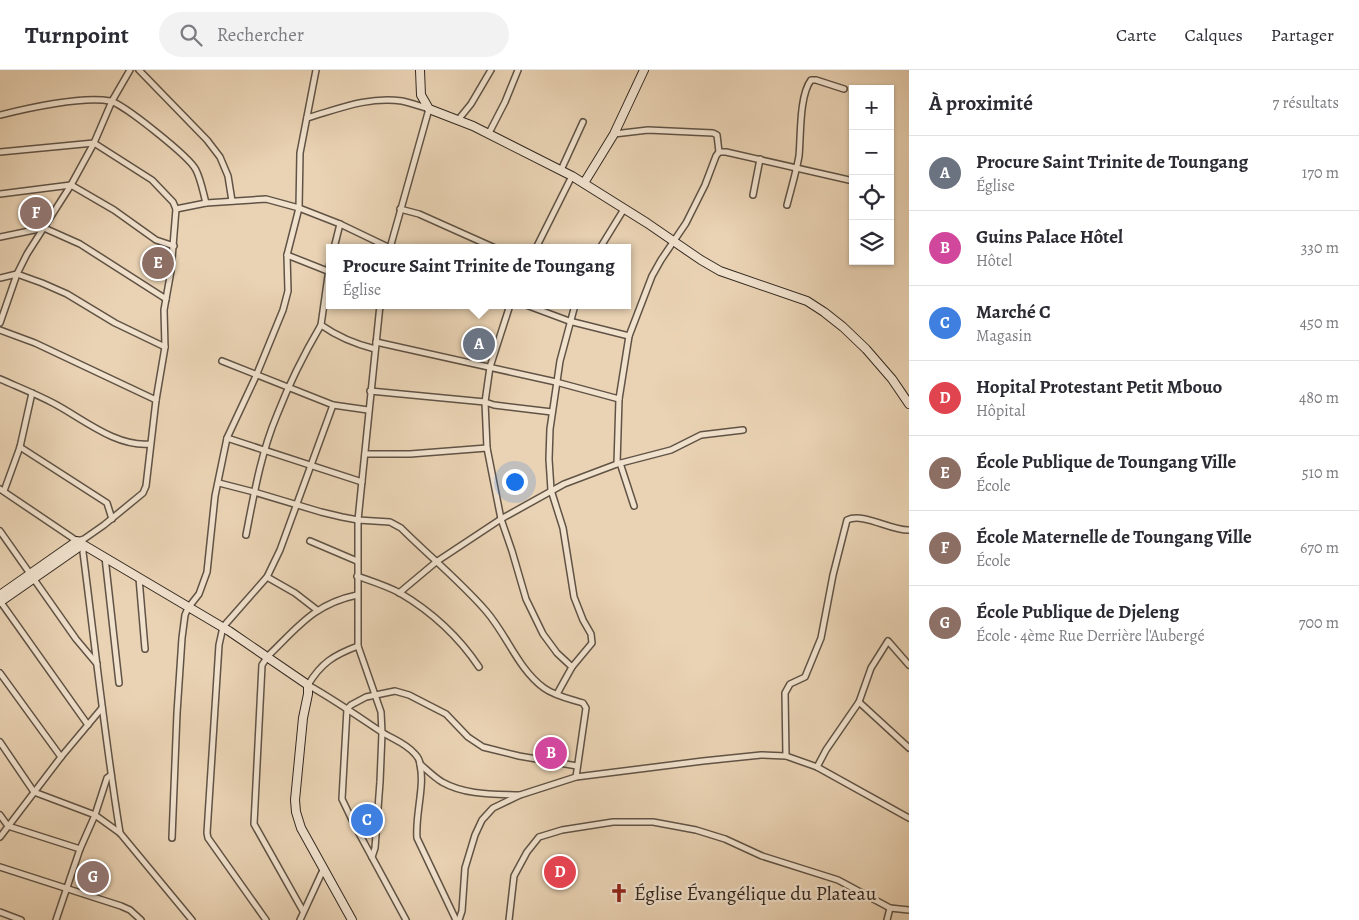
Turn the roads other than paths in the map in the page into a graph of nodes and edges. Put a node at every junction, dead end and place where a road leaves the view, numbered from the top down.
1 (130, 70) edge
2 (139, 70) edge
3 (316, 70) edge
4 (420, 70) edge
5 (491, 70) edge
6 (518, 70) edge
7 (644, 70) edge
8 (844, 89) dead end
9 (112, 101) junction
10 (428, 108) junction
11 (0, 115) edge
12 (307, 118) junction
13 (458, 120) junction
14 (583, 122) dead end
15 (489, 133) junction
16 (614, 134) junction
17 (94, 143) junction
18 (0, 152) edge
19 (719, 152) junction
20 (760, 159) junction
21 (796, 167) junction
22 (561, 170) junction
23 (572, 176) junction
24 (849, 180) dead end
25 (584, 183) junction
26 (71, 185) junction
27 (0, 194) edge
28 (753, 195) dead end
29 (232, 201) junction
30 (206, 203) junction
31 (787, 205) dead end
32 (299, 208) junction
33 (176, 209) junction
34 (400, 209) junction
35 (624, 209) junction
36 (340, 224) junction
37 (44, 228) junction
38 (0, 237) edge
39 (674, 241) junction
40 (335, 244) edge
41 (382, 244) edge
42 (391, 244) edge
43 (486, 244) edge
44 (538, 244) edge
45 (602, 244) edge
46 (174, 246) junction
47 (287, 255) junction
48 (326, 270) edge
49 (17, 274) junction
50 (0, 278) edge
51 (326, 291) edge
52 (166, 299) junction
53 (380, 309) edge
54 (509, 309) edge
55 (537, 309) edge
56 (574, 309) edge
57 (569, 321) junction
58 (0, 323) edge
59 (321, 325) junction
60 (0, 330) edge
61 (629, 336) junction
62 (376, 342) junction
63 (165, 347) junction
64 (375, 349) junction
65 (222, 361) dead end
66 (490, 367) junction
67 (256, 376) junction
68 (0, 380) edge
69 (556, 382) junction
70 (288, 388) junction
71 (370, 391) junction
72 (32, 394) junction
73 (619, 399) junction
74 (156, 400) junction
75 (485, 402) junction
76 (909, 404) edge
77 (333, 405) junction
78 (368, 410) junction
79 (552, 412) junction
80 (743, 430) dead end
81 (227, 438) junction
82 (150, 444) junction
83 (20, 447) junction
84 (487, 448) junction
85 (265, 450) junction
86 (365, 454) junction
87 (619, 463) junction
88 (311, 465) junction
89 (362, 482) junction
90 (219, 483) junction
91 (2, 490) edge
92 (551, 490) junction
93 (254, 492) junction
94 (296, 504) junction
95 (634, 506) dead end
96 (501, 518) junction
97 (112, 519) junction
98 (358, 520) junction
99 (909, 530) edge
100 (0, 531) edge
101 (246, 535) dead end
102 (310, 541) dead end
103 (82, 543) junction
104 (105, 557) junction
105 (357, 561) junction
106 (436, 562) junction
107 (32, 576) junction
108 (357, 576) junction
109 (267, 577) junction
110 (139, 578) junction
111 (399, 593) junction
112 (0, 595) edge
113 (357, 595) junction
114 (0, 602) edge
115 (188, 608) junction
116 (317, 610) junction
117 (223, 627) junction
118 (358, 646) junction
119 (145, 649) dead end
120 (268, 656) junction
121 (97, 664) junction
122 (909, 665) edge
123 (479, 667) dead end
124 (572, 667) junction
125 (0, 673) edge
126 (119, 683) dead end
127 (308, 685) junction
128 (557, 694) junction
129 (376, 695) junction
130 (859, 702) junction
131 (102, 708) junction
132 (347, 709) junction
133 (88, 725) junction
134 (382, 733) junction
135 (0, 742) edge
136 (909, 748) edge
137 (786, 756) junction
138 (61, 757) junction
139 (420, 764) junction
140 (578, 766) junction
141 (817, 767) junction
142 (111, 775) junction
143 (576, 777) junction
144 (34, 792) junction
145 (520, 795) junction
146 (0, 815) edge
147 (95, 815) junction
148 (909, 818) edge
149 (8, 826) junction
150 (120, 833) junction
151 (0, 837) edge
152 (172, 838) dead end
153 (80, 850) junction
154 (372, 857) junction
155 (0, 867) edge
156 (323, 870) junction
157 (67, 889) junction
158 (890, 908) junction
159 (909, 910) edge
160 (303, 911) junction
161 (0, 912) edge
162 (21, 920) edge
163 (56, 920) edge
164 (141, 920) edge
165 (192, 920) edge
166 (266, 920) edge
167 (300, 920) edge
168 (352, 920) edge
169 (406, 920) edge
170 (456, 920) edge
171 (460, 920) edge
172 (510, 920) edge
173 (887, 920) edge

1 - 9 street
2 - 29 street
3 - 12 street
4 - 10 street
5 - 13 street
6 - 15 street
7 - 16 street
8 - 21 street
9 - 11 street
9 - 17 street
9 - 30 street
10 - 12 street
10 - 13 street
10 - 34 street
12 - 32 street
13 - 15 street
14 - 22 street
15 - 22 street
16 - 19 street
16 - 25 street
17 - 18 street
17 - 26 street
17 - 33 street
19 - 20 street
19 - 39 street
20 - 21 street
20 - 28 street
21 - 24 street
21 - 31 street
22 - 23 street
23 - 25 street
23 - 44 street
25 - 35 street
26 - 27 street
26 - 37 street
26 - 46 street
29 - 30 street
29 - 32 street
30 - 33 street
32 - 36 street
32 - 47 street
33 - 46 street
34 - 42 street
34 - 43 street
35 - 39 street
35 - 45 street
36 - 40 street
36 - 41 street
37 - 38 street
37 - 49 street
37 - 52 street
39 - 61 street
39 - 76 street
46 - 52 street
47 - 48 street
47 - 67 street
49 - 50 street
49 - 58 street
49 - 63 street
51 - 59 street
52 - 63 street
53 - 62 street
54 - 66 street
55 - 57 street
56 - 57 street
57 - 61 street
57 - 69 street
59 - 64 street
59 - 70 street
60 - 74 street
61 - 73 street
62 - 64 street
62 - 66 street
63 - 74 street
64 - 71 street
65 - 67 street
66 - 69 street
66 - 75 street
67 - 70 street
67 - 81 street
68 - 72 street
69 - 73 street
69 - 79 street
70 - 77 street
70 - 85 street
71 - 75 street
71 - 78 street
72 - 82 street
72 - 83 street
73 - 87 street
74 - 82 street
75 - 79 street
75 - 84 street
77 - 78 street
77 - 88 street
78 - 86 street
79 - 92 street
80 - 87 street
81 - 85 street
81 - 90 street
82 - 97 street
83 - 91 street
83 - 97 street
84 - 86 street
84 - 96 street
85 - 88 street
85 - 93 street
86 - 89 street
87 - 92 street
87 - 95 street
88 - 89 street
88 - 94 street
89 - 98 street
90 - 93 street
90 - 115 street
91 - 103 street
92 - 96 street
92 - 124 street
93 - 94 street
93 - 101 street
94 - 98 street
94 - 109 street
96 - 106 street
96 - 124 street
97 - 103 street
98 - 105 street
98 - 106 street
99 - 137 street
100 - 107 street
102 - 105 street
103 - 104 street
103 - 107 street
103 - 121 street
104 - 110 street
104 - 126 street
105 - 108 street
106 - 111 street
106 - 128 street
107 - 112 street
107 - 114 street
107 - 121 street
108 - 111 street
108 - 113 street
109 - 116 street
109 - 117 street
110 - 115 street
110 - 119 street
111 - 123 street
113 - 116 street
113 - 118 street
114 - 133 street
115 - 117 street
115 - 152 street
116 - 120 street
117 - 120 street
117 - 166 street
118 - 127 street
118 - 129 street
120 - 127 street
120 - 160 street
121 - 131 street
122 - 130 street
124 - 128 street
125 - 138 street
127 - 132 street
127 - 156 street
128 - 140 street
129 - 132 street
129 - 134 street
129 - 140 street
130 - 136 street
130 - 141 street
131 - 133 street
131 - 142 street
132 - 134 street
132 - 154 street
133 - 138 street
134 - 139 street
134 - 154 street
135 - 144 street
137 - 141 street
137 - 143 street
138 - 144 street
139 - 145 street
139 - 170 street
140 - 143 street
141 - 148 street
142 - 147 street
142 - 150 street
143 - 145 street
144 - 147 street
144 - 149 street
145 - 171 street
146 - 149 street
147 - 150 street
147 - 153 street
149 - 151 street
149 - 153 street
150 - 165 street
153 - 157 street
154 - 169 street
155 - 157 street
156 - 160 street
156 - 168 street
157 - 163 street
157 - 164 street
158 - 159 street
158 - 172 street
158 - 173 street
160 - 167 street
161 - 162 street

